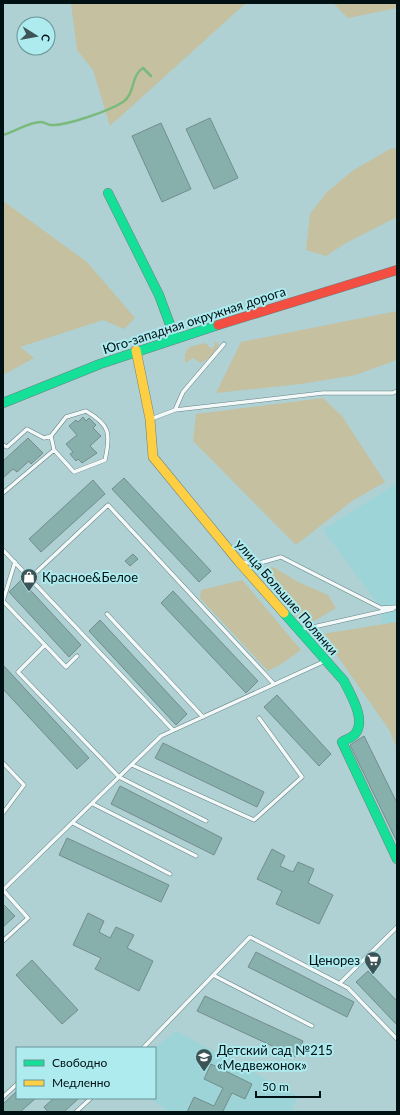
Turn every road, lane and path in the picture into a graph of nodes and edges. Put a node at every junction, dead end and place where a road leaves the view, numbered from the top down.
1 (108, 193) dead end
2 (397, 270) edge
3 (175, 338) junction
4 (224, 344) dead end
5 (136, 350) junction
6 (397, 390) edge
7 (3, 403) edge
8 (175, 410) junction
9 (150, 419) junction
10 (51, 436) junction
11 (3, 445) edge
12 (54, 450) junction
13 (3, 493) edge
14 (3, 550) edge
15 (15, 562) junction
16 (239, 562) junction
17 (30, 578) junction
18 (397, 608) edge
19 (107, 614) dead end
20 (299, 630) junction
21 (45, 645) junction
22 (77, 656) dead end
23 (326, 661) junction
24 (274, 684) junction
25 (203, 717) junction
26 (259, 718) dead end
27 (173, 730) junction
28 (3, 763) edge
29 (132, 765) junction
30 (119, 777) junction
31 (92, 804) junction
32 (3, 813) edge
33 (206, 821) dead end
34 (73, 823) junction
35 (196, 856) dead end
36 (397, 859) edge
37 (170, 874) dead end
38 (3, 890) edge
39 (397, 927) edge
40 (3, 941) edge
41 (213, 975) junction
42 (340, 983) junction
43 (312, 1026) dead end
44 (397, 1039) edge
45 (144, 1047) edge
46 (16, 1085) edge
47 (3, 1098) edge
48 (90, 1099) edge
49 (76, 1112) edge

1 - 3 main road
2 - 3 main road, Юго-западная окружная дорога
3 - 5 main road, Юго-западная окружная дорога
4 - 8 lane
5 - 7 main road, Юго-западная окружная дорога
5 - 9 main road, улица Большие Полянки
6 - 8 lane
8 - 9 lane
9 - 16 main road, улица Большие Полянки
10 - 11 lane
10 - 12 lane
10 - 12 lane
12 - 13 lane
14 - 15 lane
15 - 17 lane
15 - 21 lane
16 - 18 lane
16 - 20 main road, улица Большие Полянки
17 - 24 lane
17 - 27 lane
18 - 20 lane
19 - 25 lane
20 - 23 main road, улица Большие Полянки
21 - 22 lane
21 - 30 lane
23 - 24 lane
23 - 36 main road, улица Большие Полянки
24 - 25 lane
25 - 27 lane
26 - 29 lane
27 - 29 lane
28 - 32 lane
29 - 30 lane
30 - 31 lane
30 - 33 lane
31 - 34 lane
31 - 35 lane
34 - 37 lane
34 - 38 lane
38 - 40 lane
39 - 42 lane
41 - 42 lane
41 - 43 lane
41 - 45 lane
42 - 44 lane
46 - 47 lane
48 - 49 lane

